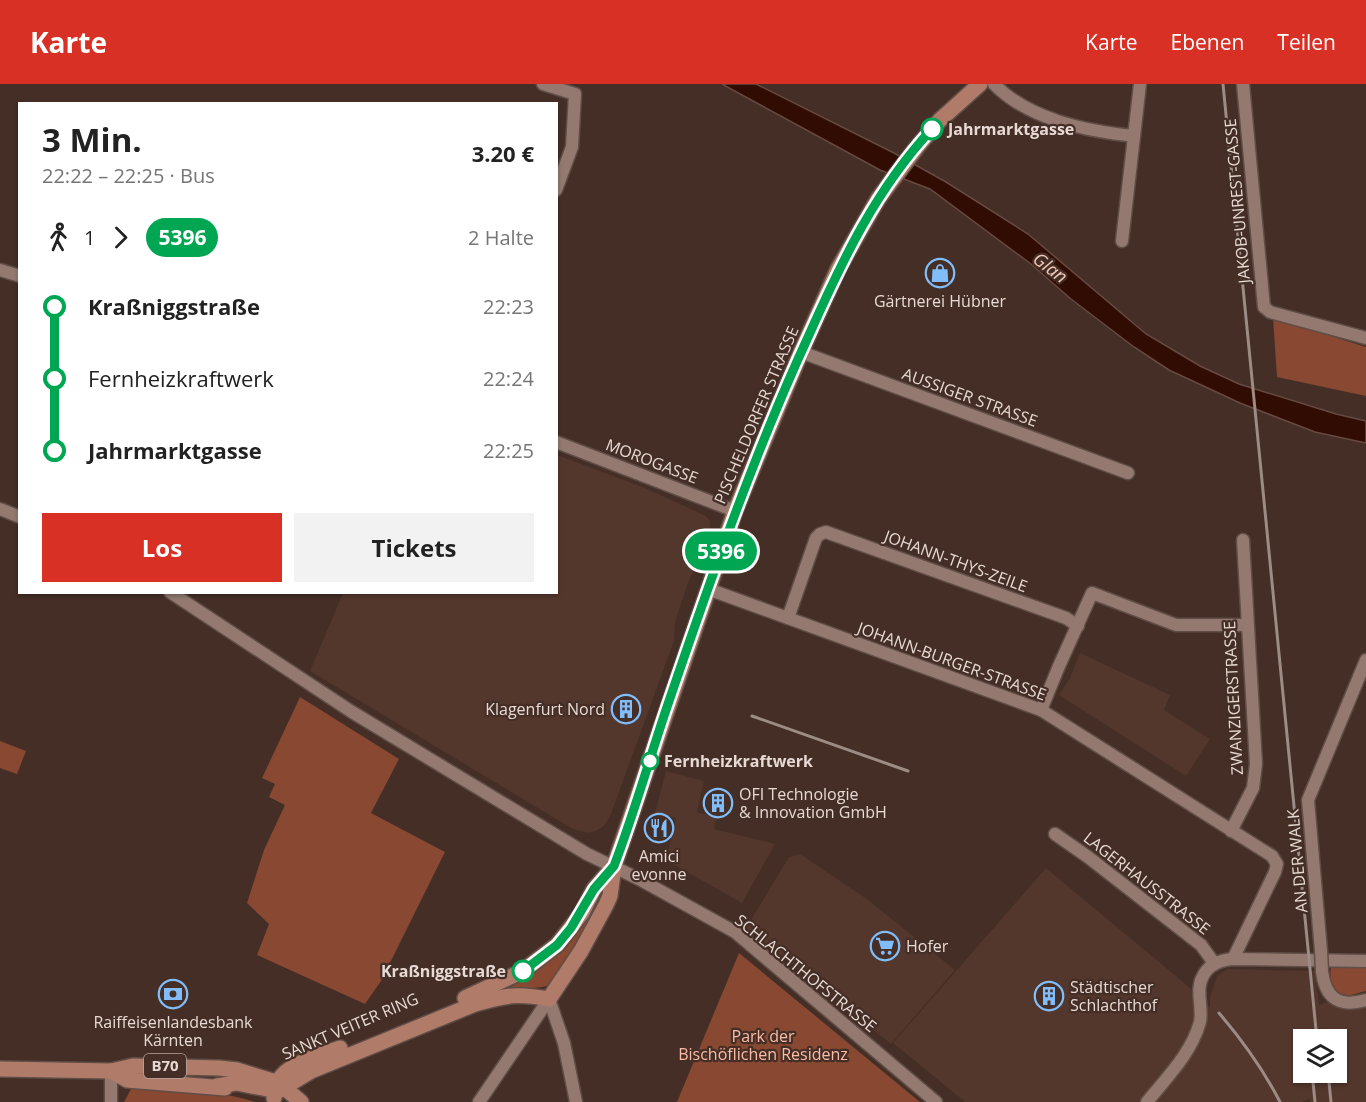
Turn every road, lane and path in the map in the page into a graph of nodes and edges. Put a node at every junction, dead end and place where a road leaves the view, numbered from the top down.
1 (543, 84) edge
2 (980, 84) edge
3 (994, 84) edge
4 (1140, 84) edge
5 (1243, 84) edge
6 (575, 89) edge
7 (1134, 136) junction
8 (558, 185) edge
9 (1122, 241) dead end
10 (0, 270) edge
11 (18, 275) edge
12 (1366, 338) edge
13 (801, 352) junction
14 (558, 443) edge
15 (1128, 473) dead end
16 (0, 509) edge
17 (735, 511) junction
18 (18, 516) edge
19 (1243, 540) dead end
20 (708, 589) junction
21 (173, 594) edge
22 (788, 618) junction
23 (1246, 625) junction
24 (1078, 626) junction
25 (1366, 660) edge
26 (1041, 710) junction
27 (1231, 831) junction
28 (1055, 834) dead end
29 (614, 866) junction
30 (594, 889) joint
31 (1233, 959) junction
32 (1366, 961) edge
33 (1214, 963) junction
34 (549, 999) junction
35 (1366, 1000) edge
36 (0, 1069) edge
37 (111, 1071) junction
38 (275, 1091) edge
39 (111, 1102) edge
40 (301, 1102) edge
41 (479, 1102) edge
42 (576, 1102) edge
43 (936, 1102) edge
44 (1147, 1102) edge

1 - 6 street
2 - 13 main road, PISCHELDORFER STRASSE
3 - 7 street
4 - 7 street
5 - 12 street, JAKOB-UNREST-GASSE
6 - 8 street
7 - 9 street
10 - 11 street
13 - 15 street, AUSSIGER STRASSE
13 - 17 main road, PISCHELDORFER STRASSE
14 - 17 street, MOROGASSE
16 - 18 street
17 - 20 main road, PISCHELDORFER STRASSE
19 - 23 street, ZWANZIGERSTRASSE
20 - 22 street, JOHANN-BURGER-STRASSE
20 - 29 main road, PISCHELDORFER STRASSE
21 - 29 street
22 - 24 street, JOHANN-THYS-ZEILE
22 - 26 street, JOHANN-BURGER-STRASSE
23 - 24 street
23 - 27 street, ZWANZIGERSTRASSE
24 - 26 street
25 - 35 street, AN DER WALK, bridge
26 - 27 street, JOHANN-BURGER-STRASSE
27 - 31 street
28 - 33 street, LAGERHAUSSTRASSE
29 - 30 main road, PISCHELDORFER STRASSE
29 - 34 main road, PISCHELDORFER STRASSE
29 - 43 street, SCHLACHTHOFSTRASSE
30 - 38 main road, SANKT VEITER RING
31 - 32 street
31 - 33 street
33 - 44 street
34 - 38 main road, SANKT VEITER RING
34 - 41 street, PISCHELDORFER STRASSE
34 - 42 street
36 - 37 main road, B70
37 - 38 main road, B70
37 - 38 main road, B70
37 - 39 street
38 - 40 main road, B70

